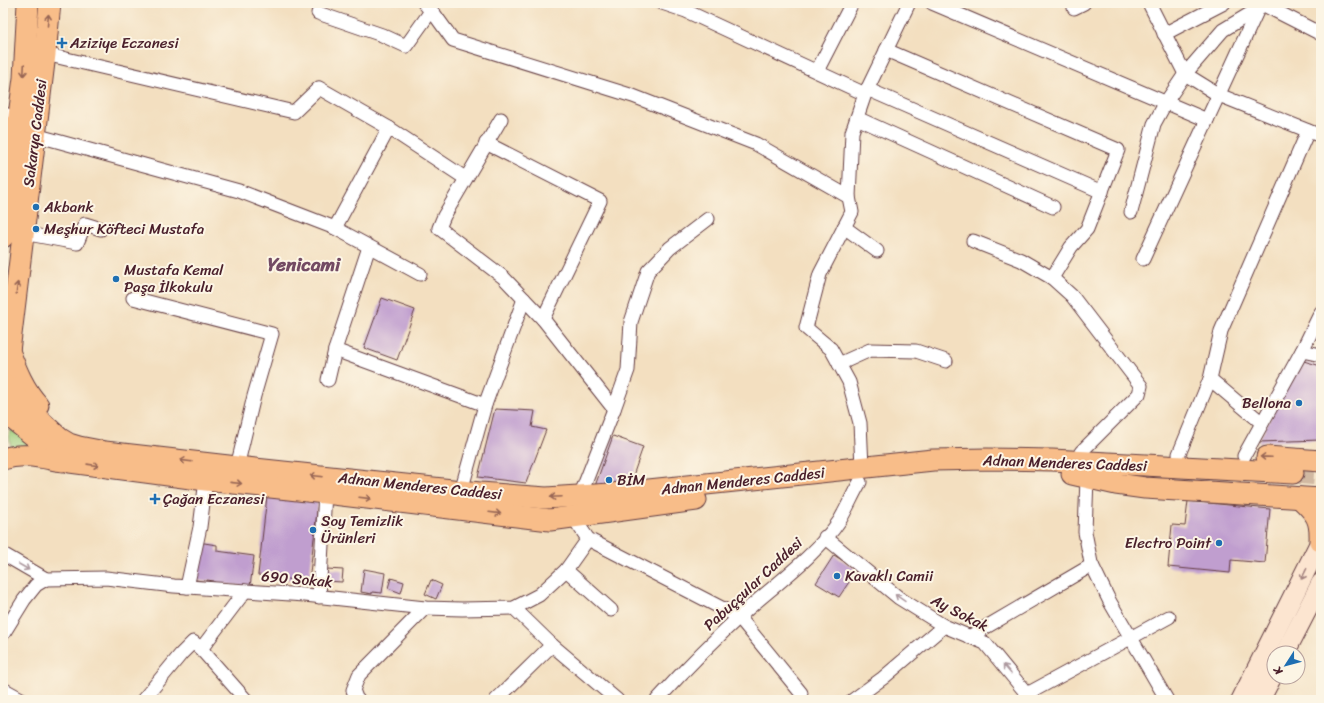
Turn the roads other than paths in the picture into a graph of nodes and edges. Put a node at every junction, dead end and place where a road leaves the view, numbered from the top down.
1 (28, 3) edge
2 (50, 3) edge
3 (662, 3) edge
4 (852, 3) edge
5 (909, 3) edge
6 (932, 3) edge
7 (1149, 3) edge
8 (1224, 3) edge
9 (1261, 5) edge
10 (427, 7) edge
11 (318, 13) dead end
12 (1164, 34) junction
13 (1321, 34) edge
14 (886, 50) junction
15 (45, 54) junction
16 (816, 71) junction
17 (1185, 74) junction
18 (866, 92) junction
19 (1219, 95) junction
20 (1166, 102) junction
21 (10, 117) edge
22 (857, 118) junction
23 (501, 119) dead end
24 (1207, 120) junction
25 (390, 128) junction
26 (1308, 131) junction
27 (35, 135) junction
28 (1321, 136) edge
29 (486, 143) junction
30 (465, 178) junction
31 (1102, 192) junction
32 (849, 197) junction
33 (1053, 207) dead end
34 (1131, 212) dead end
35 (708, 219) dead end
36 (844, 227) junction
37 (335, 228) junction
38 (101, 229) dead end
39 (23, 233) junction
40 (3, 237) edge
41 (973, 242) dead end
42 (369, 247) junction
43 (877, 251) dead end
44 (1143, 259) dead end
45 (420, 274) dead end
46 (1052, 278) junction
47 (133, 298) dead end
48 (524, 299) junction
49 (1321, 312) edge
50 (543, 319) junction
51 (335, 350) junction
52 (1302, 350) junction
53 (9, 351) junction
54 (1321, 355) edge
55 (946, 361) dead end
56 (839, 364) junction
57 (1210, 379) junction
58 (328, 380) dead end
59 (3, 382) edge
60 (485, 405) junction
61 (614, 409) junction
62 (3, 411) edge
63 (1262, 423) junction
64 (106, 452) junction
65 (1081, 452) junction
66 (1179, 454) junction
67 (1244, 456) junction
68 (3, 459) edge
69 (1052, 460) junction
70 (70, 462) junction
71 (237, 467) junction
72 (1306, 474) edge
73 (861, 475) junction
74 (1080, 476) junction
75 (206, 480) junction
76 (1321, 490) edge
77 (461, 491) junction
78 (325, 493) junction
79 (580, 496) junction
80 (1321, 499) edge
81 (573, 517) junction
82 (825, 537) junction
83 (588, 538) junction
84 (1321, 540) edge
85 (3, 554) edge
86 (1092, 565) junction
87 (566, 570) junction
88 (46, 579) junction
89 (1321, 583) edge
90 (187, 587) junction
91 (245, 591) junction
92 (319, 597) junction
93 (425, 608) junction
94 (514, 608) junction
95 (612, 610) dead end
96 (739, 617) junction
97 (1169, 617) dead end
98 (944, 626) junction
99 (3, 634) edge
100 (969, 637) junction
101 (1131, 637) junction
102 (1288, 645) edge
103 (552, 646) junction
104 (201, 649) junction
105 (1268, 685) edge
106 (3, 689) edge
107 (801, 693) dead end
108 (1028, 697) edge
109 (23, 700) edge
110 (143, 700) edge
111 (246, 700) edge
112 (358, 700) edge
113 (496, 700) edge
114 (617, 700) edge
115 (657, 700) edge
116 (853, 700) edge
117 (1167, 700) edge
118 (1241, 700) edge
119 (1260, 700) edge

1 -> 21 main road, Sakarya Caddesi
15 -> 2 main road, Sakarya Caddesi
3 - 16 street
4 - 16 street
5 - 14 street
6 - 20 street
7 - 12 street
8 - 12 street
9 - 13 street
9 - 17 street
9 - 19 street
10 - 11 street
10 - 32 street
12 - 17 street
14 - 18 street
14 - 31 street
15 - 25 street
15 - 27 main road, Sakarya Caddesi
16 - 18 street
17 - 19 street
17 - 20 street
18 - 22 street
18 - 31 street
19 - 24 street
19 - 26 street
20 - 24 street
20 - 34 street
21 - 40 main road, Sakarya Caddesi
22 - 32 street
22 - 33 street
23 - 29 street
24 - 44 street
25 - 30 street
25 - 37 street
26 - 28 street
26 - 57 street
27 - 37 street
27 - 39 main road, Sakarya Caddesi
29 - 30 street
29 - 50 street
30 - 48 street
31 - 46 street
32 - 36 street
35 - 61 street
36 - 43 street
36 - 56 street
37 - 42 street
38 - 39 street
53 -> 39 main road, Sakarya Caddesi
41 - 46 street
42 - 45 street
42 - 51 street
46 - 65 street
47 - 71 street
48 - 50 street
48 - 60 street
49 - 52 street
50 - 61 street
51 - 58 street
51 - 60 street
52 - 54 street
52 - 63 street
53 - 59 main road, Sakarya Caddesi
53 - 64 main road
55 - 56 street
56 - 73 street
57 - 63 street
57 - 66 street
59 - 64 main road, Adnan Menderes Caddesi
60 - 77 street
61 - 79 street
62 - 70 main road, Adnan Menderes Caddesi
63 - 67 street
71 -> 64 main road, Adnan Menderes Caddesi
65 - 66 main road
65 - 69 main road
66 - 67 main road
72 -> 67 main road
68 - 70 main road
69 - 72 main road, Adnan Menderes Caddesi
69 - 73 main road, Adnan Menderes Caddesi
70 -> 75 main road, Adnan Menderes Caddesi
77 -> 71 main road, Adnan Menderes Caddesi
72 - 74 main road, Adnan Menderes Caddesi
72 - 76 main road
72 - 80 main road
72 - 84 main road
73 - 74 main road, Adnan Menderes Caddesi
73 - 79 main road, Adnan Menderes Caddesi
73 - 81 main road, Adnan Menderes Caddesi
73 - 82 street, Pabuççular Caddesi
74 - 86 street
75 -> 78 main road, Adnan Menderes Caddesi
75 - 90 street
79 -> 77 main road, Adnan Menderes Caddesi
78 -> 81 main road, Adnan Menderes Caddesi
78 - 92 street
81 - 83 street
82 - 96 street, Pabuççular Caddesi
98 -> 82 street, Ay Sokak
83 - 87 street, 690 Sokak
83 - 96 street
84 -> 118 main road
85 -> 88 street
86 - 100 street
86 - 101 street
87 - 94 street, 690 Sokak
87 - 95 street
88 - 90 street, 690 Sokak
88 - 99 street
89 - 102 main road
90 - 91 street, 690 Sokak
91 - 92 street, 690 Sokak
91 - 104 street
92 - 93 street, 690 Sokak
93 - 94 street, 690 Sokak
93 - 112 street
94 - 103 street
96 - 107 street
96 - 115 street, Pabuççular Caddesi
97 - 101 street
98 - 100 street, Ay Sokak
98 - 116 street
108 -> 100 street, Ay Sokak
101 - 108 street
101 - 117 street
103 - 113 street
103 - 114 street
104 - 110 street
104 - 111 street
105 - 119 main road
106 - 109 street

